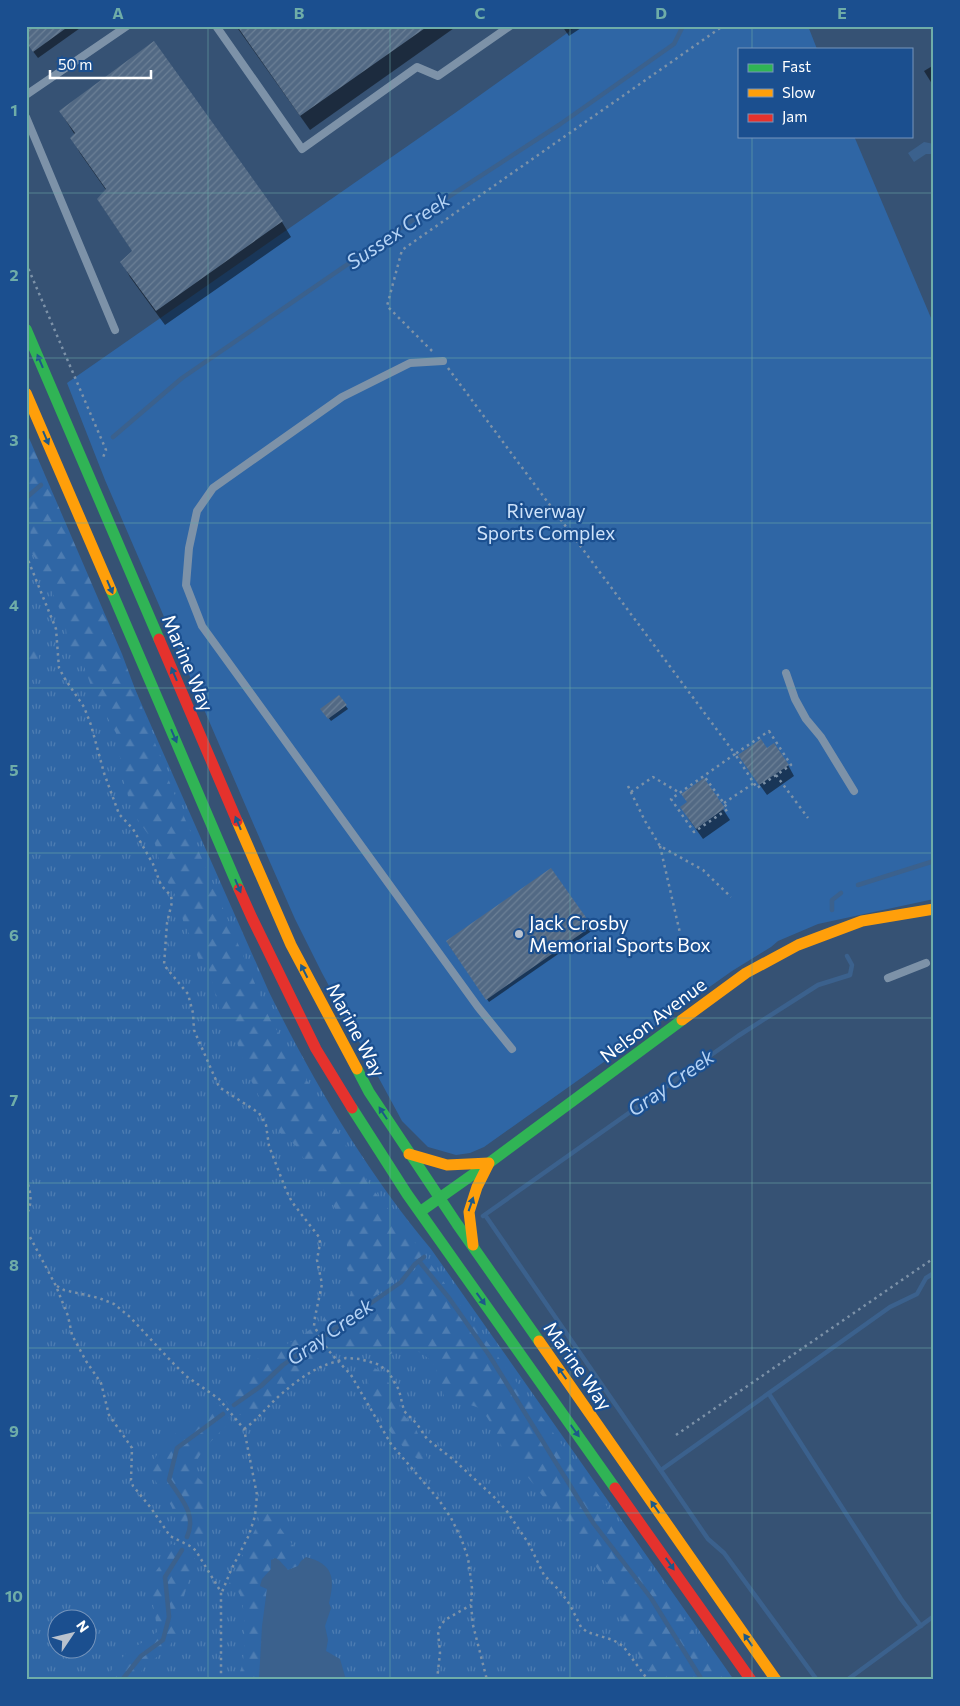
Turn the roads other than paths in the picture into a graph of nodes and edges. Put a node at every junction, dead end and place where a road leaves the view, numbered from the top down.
1 (127, 26) edge
2 (216, 26) edge
3 (510, 26) edge
4 (26, 95) edge
5 (26, 117) edge
6 (26, 329) edge
7 (115, 330) dead end
8 (443, 361) road end
9 (26, 393) edge
10 (786, 673) dead end
11 (854, 791) dead end
12 (934, 908) edge
13 (926, 963) dead end
14 (888, 978) dead end
15 (512, 1049) dead end
16 (409, 1154) junction
17 (489, 1163) junction
18 (439, 1198) junction
19 (419, 1212) junction
20 (473, 1247) junction
21 (751, 1680) edge
22 (776, 1680) edge

1 - 4 lane
2 - 3 lane
5 - 7 lane
16 -> 6 main road, Marine Way
8 - 15 lane
9 -> 19 main road
10 - 11 lane
12 - 17 main road, Nelson Avenue
13 - 14 lane
16 - 17 main road
16 - 18 main road, Marine Way
17 - 18 main road, Nelson Avenue
20 -> 17 main road
18 - 19 main road, Nelson Avenue
18 - 20 main road, Marine Way
19 -> 21 main road
22 -> 20 main road, Marine Way

